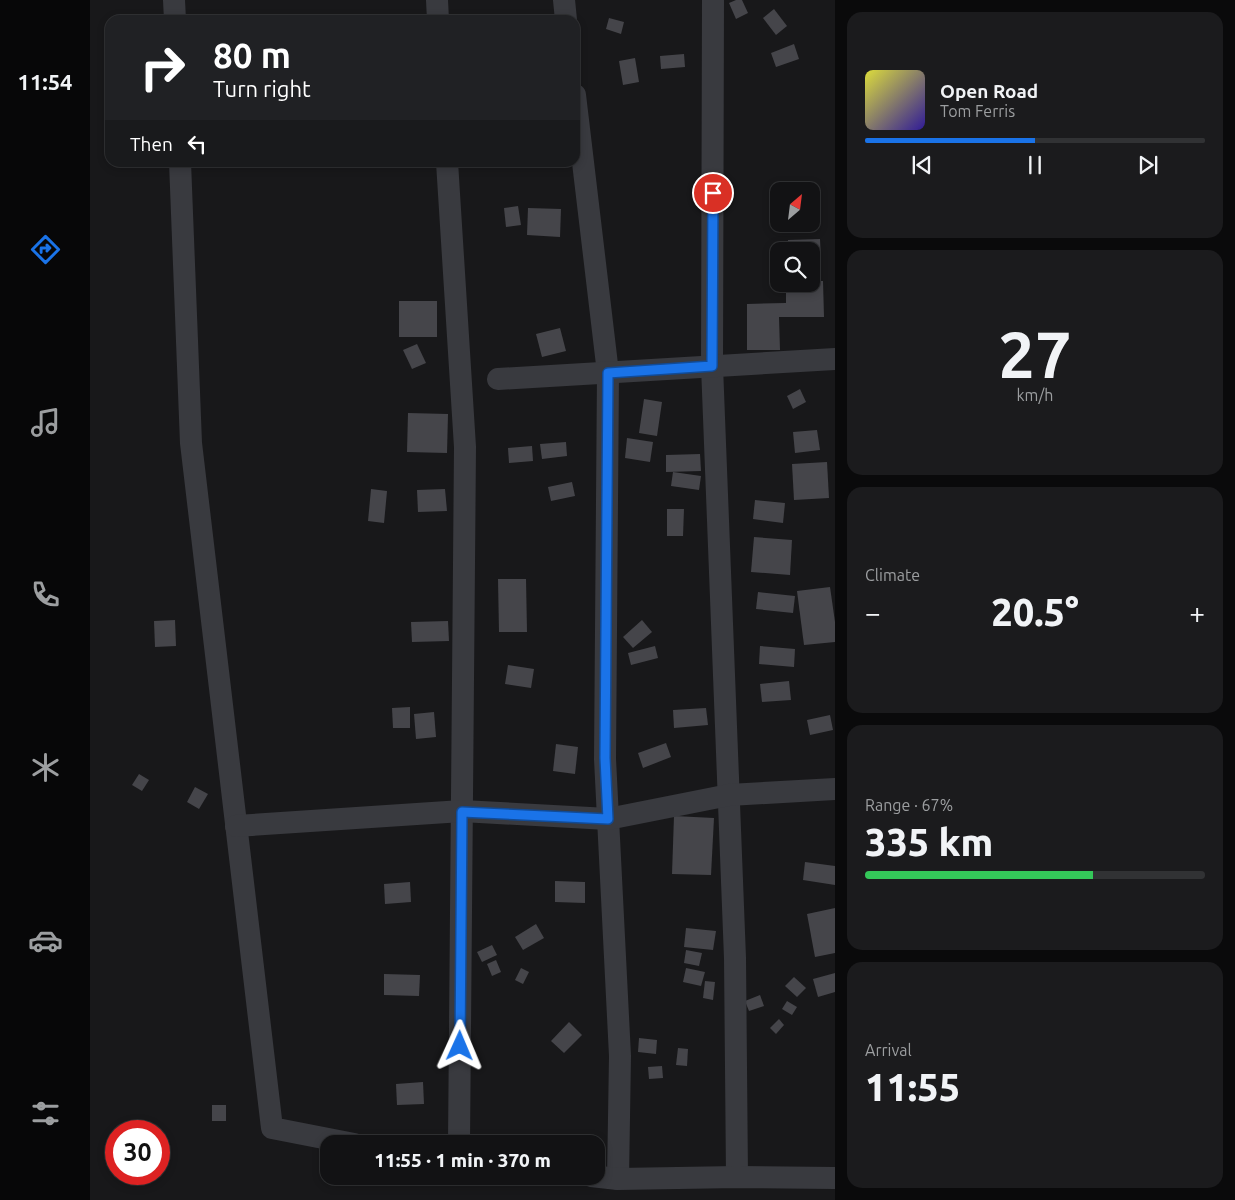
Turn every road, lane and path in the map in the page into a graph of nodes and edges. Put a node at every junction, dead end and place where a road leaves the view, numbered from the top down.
1 (174, 0) edge
2 (437, 0) edge
3 (564, 0) edge
4 (713, 0) edge
5 (175, 15) edge
6 (438, 15) edge
7 (566, 15) edge
8 (580, 137) edge
9 (180, 167) edge
10 (447, 167) edge
11 (835, 359) edge
12 (712, 366) junction
13 (608, 373) junction
14 (498, 380) dead end
15 (835, 789) edge
16 (729, 795) junction
17 (462, 812) junction
18 (608, 819) junction
19 (236, 826) junction
20 (459, 1135) edge
21 (320, 1137) edge
22 (737, 1177) junction
23 (605, 1178) edge
24 (835, 1178) edge
25 (618, 1179) junction

1 - 5 street
2 - 6 street
3 - 7 street
4 - 12 street
8 - 13 street
9 - 19 street
10 - 17 street
11 - 12 street
12 - 13 street
12 - 16 street
13 - 14 street
13 - 18 street
15 - 16 street
16 - 18 street
16 - 22 street
17 - 18 street
17 - 19 street
17 - 20 street
18 - 25 street
19 - 21 street
22 - 24 street
22 - 25 street
23 - 25 street

